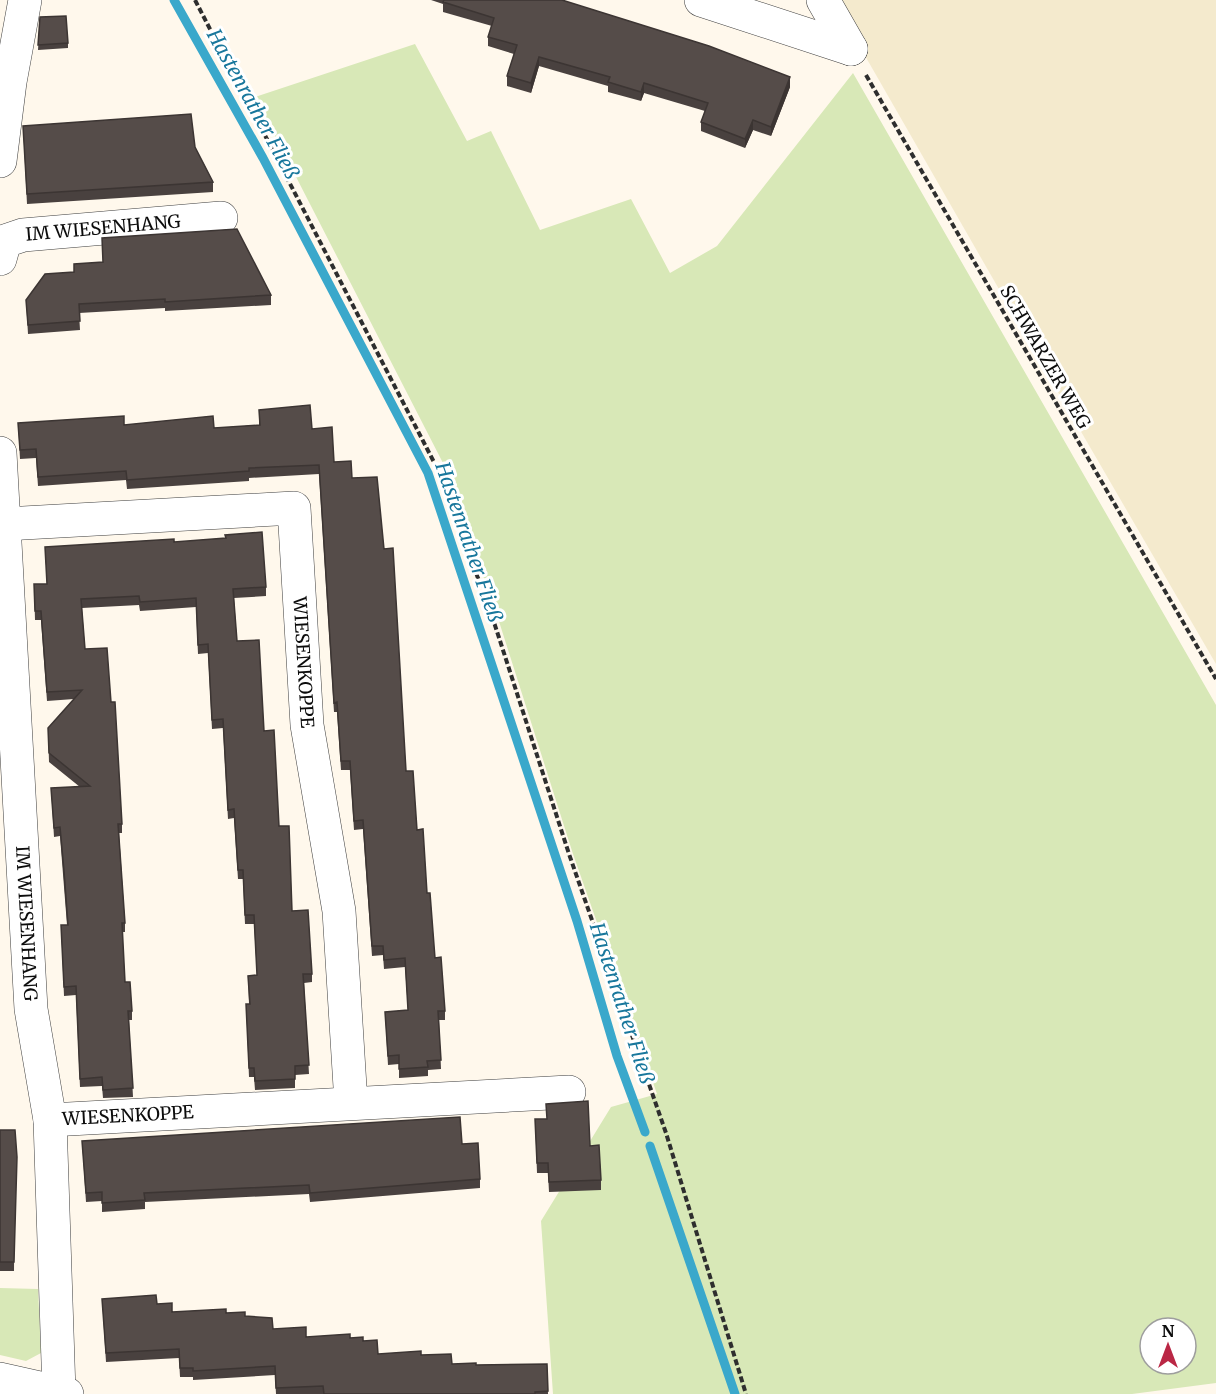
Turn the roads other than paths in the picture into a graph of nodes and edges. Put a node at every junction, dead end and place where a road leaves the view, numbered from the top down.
1 (25, 0) edge
2 (701, 0) edge
3 (823, 0) edge
4 (0, 161) edge
5 (221, 218) dead end
6 (2, 243) edge
7 (0, 453) edge
8 (4, 524) junction
9 (569, 1092) dead end
10 (351, 1103) junction
11 (50, 1120) junction
12 (0, 1379) edge
13 (63, 1393) edge

1 - 4 street
2 - 3 street
5 - 6 street, IM WIESENHANG
7 - 8 street, IM WIESENHANG
8 - 10 street, WIESENKOPPE
8 - 11 street, IM WIESENHANG
9 - 10 street, WIESENKOPPE
10 - 11 street, WIESENKOPPE
11 - 13 street, IM WIESENHANG
12 - 13 street

